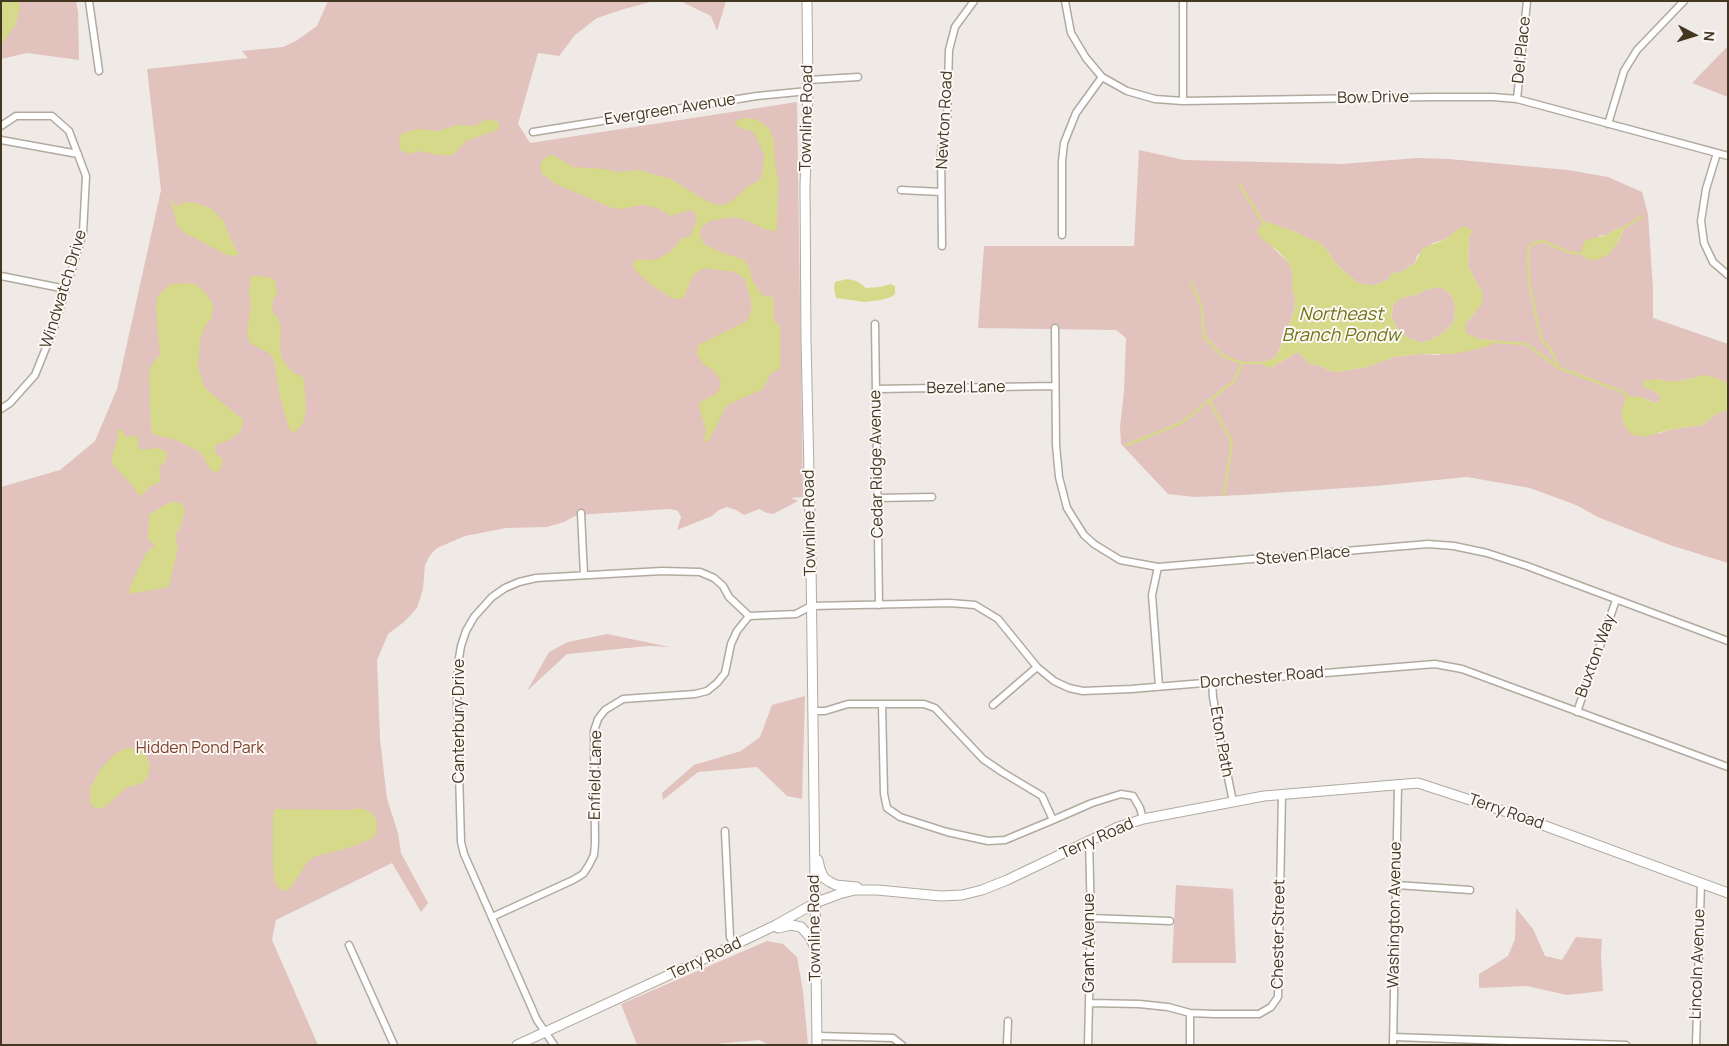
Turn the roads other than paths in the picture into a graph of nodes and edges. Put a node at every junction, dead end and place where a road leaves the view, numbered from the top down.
1 (89, 1) edge
2 (808, 1) edge
3 (974, 1) edge
4 (1065, 1) edge
5 (1183, 1) edge
6 (1527, 1) edge
7 (1684, 1) edge
8 (98, 71) dead end
9 (858, 77) dead end
10 (1102, 77) junction
11 (808, 80) junction
12 (808, 91) junction
13 (1517, 99) junction
14 (1183, 101) junction
15 (1608, 124) junction
16 (1, 126) edge
17 (532, 132) dead end
18 (1, 140) edge
19 (1717, 153) junction
20 (78, 154) junction
21 (1728, 156) edge
22 (901, 190) dead end
23 (941, 192) junction
24 (1062, 235) dead end
25 (942, 246) dead end
26 (1728, 275) edge
27 (1, 276) edge
28 (66, 289) junction
29 (875, 324) dead end
30 (1055, 328) dead end
31 (1055, 386) junction
32 (877, 389) junction
33 (1, 409) edge
34 (932, 497) dead end
35 (878, 498) junction
36 (581, 513) dead end
37 (1158, 567) junction
38 (584, 575) junction
39 (1616, 600) junction
40 (879, 605) junction
41 (811, 606) junction
42 (749, 616) junction
43 (1728, 641) edge
44 (1038, 668) junction
45 (1212, 682) junction
46 (1159, 686) junction
47 (882, 704) junction
48 (993, 705) dead end
49 (812, 711) junction
50 (1577, 712) junction
51 (1728, 767) edge
52 (1398, 784) junction
53 (1282, 794) junction
54 (1233, 802) junction
55 (1143, 819) junction
56 (1053, 820) junction
57 (814, 828) junction
58 (724, 830) dead end
59 (1089, 841) junction
60 (1701, 883) junction
61 (1396, 885) junction
62 (877, 890) junction
63 (1470, 890) dead end
64 (1728, 893) edge
65 (815, 903) junction
66 (492, 918) junction
67 (1091, 918) junction
68 (1170, 921) dead end
69 (756, 935) junction
70 (349, 945) dead end
71 (734, 945) junction
72 (816, 955) junction
73 (1090, 1003) junction
74 (1190, 1013) junction
75 (1008, 1021) dead end
76 (546, 1032) junction
77 (1393, 1037) junction
78 (817, 1040) edge
79 (394, 1045) edge
80 (517, 1045) edge
81 (554, 1045) edge
82 (902, 1045) edge
83 (1008, 1045) edge
84 (1088, 1045) edge
85 (1190, 1045) edge
86 (1393, 1045) edge
87 (1626, 1045) edge
88 (1696, 1045) edge

1 - 8 street
2 - 11 street, Townline Road
3 - 23 street, Newton Road
4 - 10 street, Bow Drive
5 - 14 street
6 - 13 street, Del Place
7 - 15 street
9 - 11 street
10 - 14 street, Bow Drive
10 - 24 street
11 - 12 street, Townline Road
12 - 17 street, Evergreen Avenue
12 - 41 street, Townline Road
13 - 14 street, Bow Drive
13 - 15 street, Bow Drive
15 - 19 street, Bow Drive
16 - 20 street, Windwatch Drive
18 - 20 street
19 - 21 street, Bow Drive
19 - 26 street
20 - 28 street, Windwatch Drive
22 - 23 street
23 - 25 street, Newton Road
27 - 28 street
28 - 33 street, Windwatch Drive
29 - 32 street, Cedar Ridge Avenue
30 - 31 street, Steven Place
31 - 32 street, Bezel Lane
31 - 37 street, Steven Place
32 - 35 street, Cedar Ridge Avenue
34 - 35 street
35 - 40 street, Cedar Ridge Avenue
36 - 38 street
37 - 39 street, Steven Place
37 - 46 street
38 - 42 street, Canterbury Drive
38 - 66 street, Canterbury Drive
39 - 43 street, Steven Place
39 - 50 street, Buxton Way
40 - 41 street, Dorchester Road
40 - 44 street, Dorchester Road
41 - 42 street
41 - 49 street, Townline Road
42 - 66 street, Enfield Lane
44 - 46 street, Dorchester Road
44 - 48 street
45 - 46 street, Dorchester Road
45 - 50 street, Dorchester Road
45 - 54 street, Eton Path
47 - 49 street
47 - 56 street
47 - 56 street
49 - 57 street, Townline Road
50 - 51 street, Dorchester Road
52 - 53 street, Terry Road
52 - 60 street, Terry Road
52 - 61 street, Washington Avenue
53 - 54 street, Terry Road
53 - 74 street, Chester Street
54 - 55 street, Terry Road
55 - 56 street
55 - 59 street, Terry Road
57 - 62 street
57 - 65 street, Townline Road
58 - 71 street
59 - 62 street, Terry Road
59 - 67 street, Grant Avenue
60 - 64 street, Terry Road
60 - 88 street, Lincoln Avenue
61 - 63 street
61 - 77 street, Washington Avenue
62 - 65 street, Terry Road
65 - 69 street, Terry Road
65 - 72 street, Townline Road
66 - 76 street, Canterbury Drive
67 - 68 street
67 - 73 street, Grant Avenue
69 - 71 street, Terry Road
69 - 72 street
70 - 79 street
71 - 76 street, Terry Road
72 - 78 street, Townline Road
73 - 74 street, Chester Street
73 - 84 street, Grant Avenue
74 - 85 street
75 - 83 street
76 - 80 street, Terry Road
76 - 81 street, Canterbury Drive
77 - 86 street, Washington Avenue
77 - 87 street
78 - 82 street

